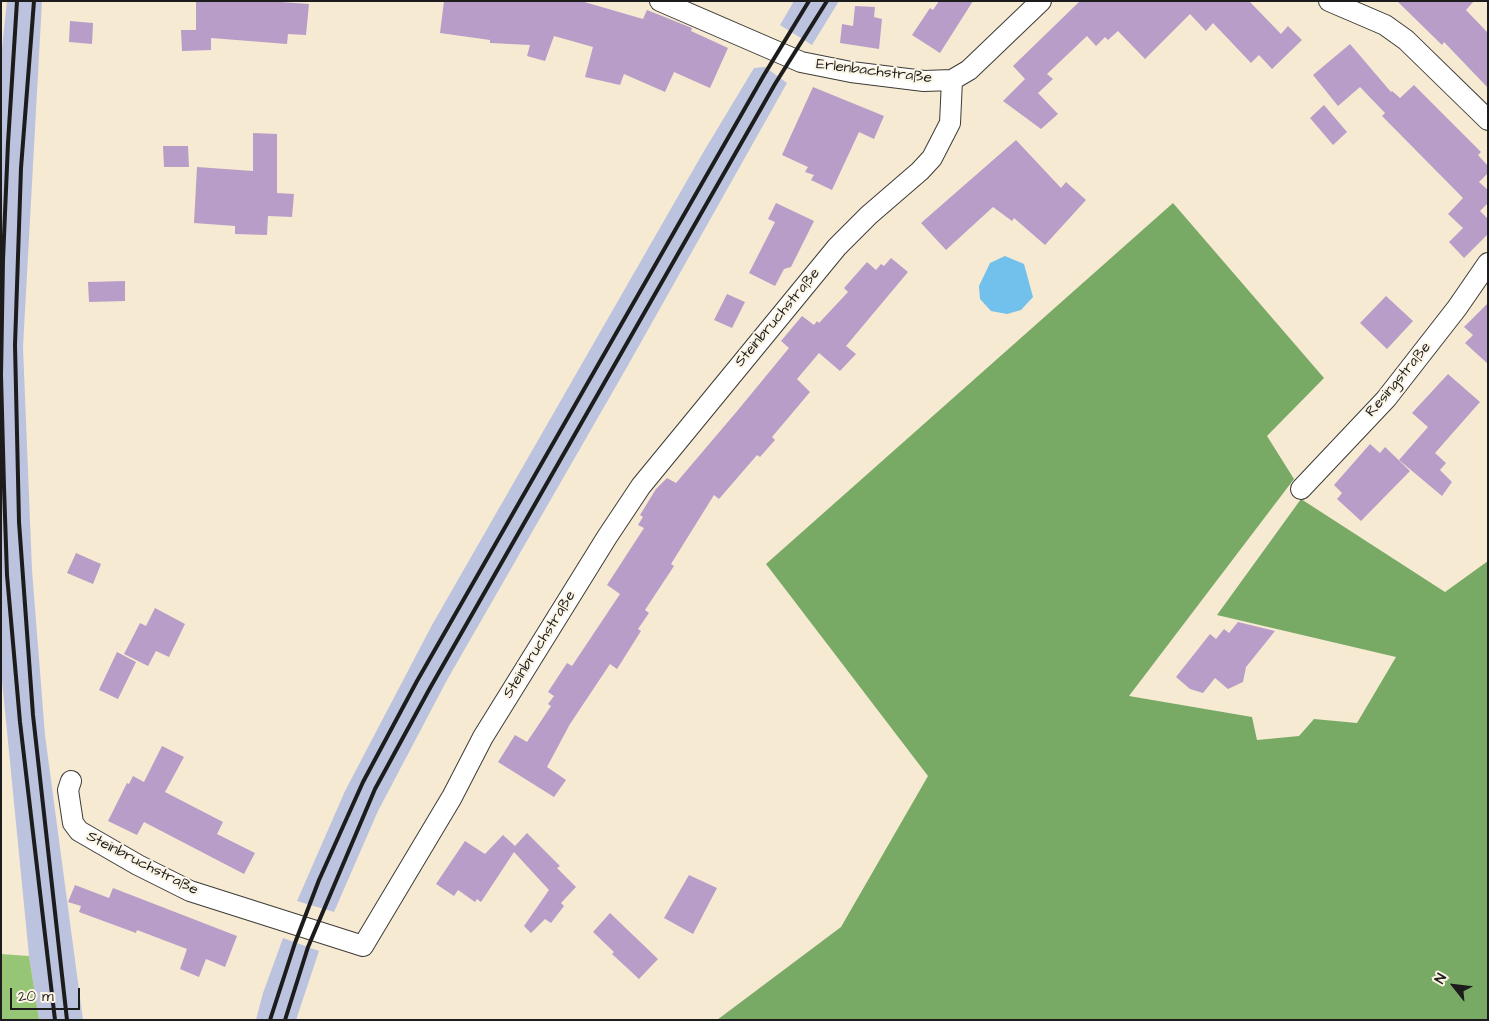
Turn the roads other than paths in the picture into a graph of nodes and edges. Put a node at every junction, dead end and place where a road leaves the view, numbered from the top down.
1 (1041, 1) edge
2 (1329, 1) edge
3 (667, 2) edge
4 (952, 80) junction
5 (1488, 120) edge
6 (1488, 263) edge
7 (1301, 489) dead end
8 (71, 780) dead end

1 - 4 street, Erlenbachstraße
2 - 5 street
3 - 4 street, Erlenbachstraße
4 - 8 street, Steinbruchstraße
6 - 7 street, Resingstraße

